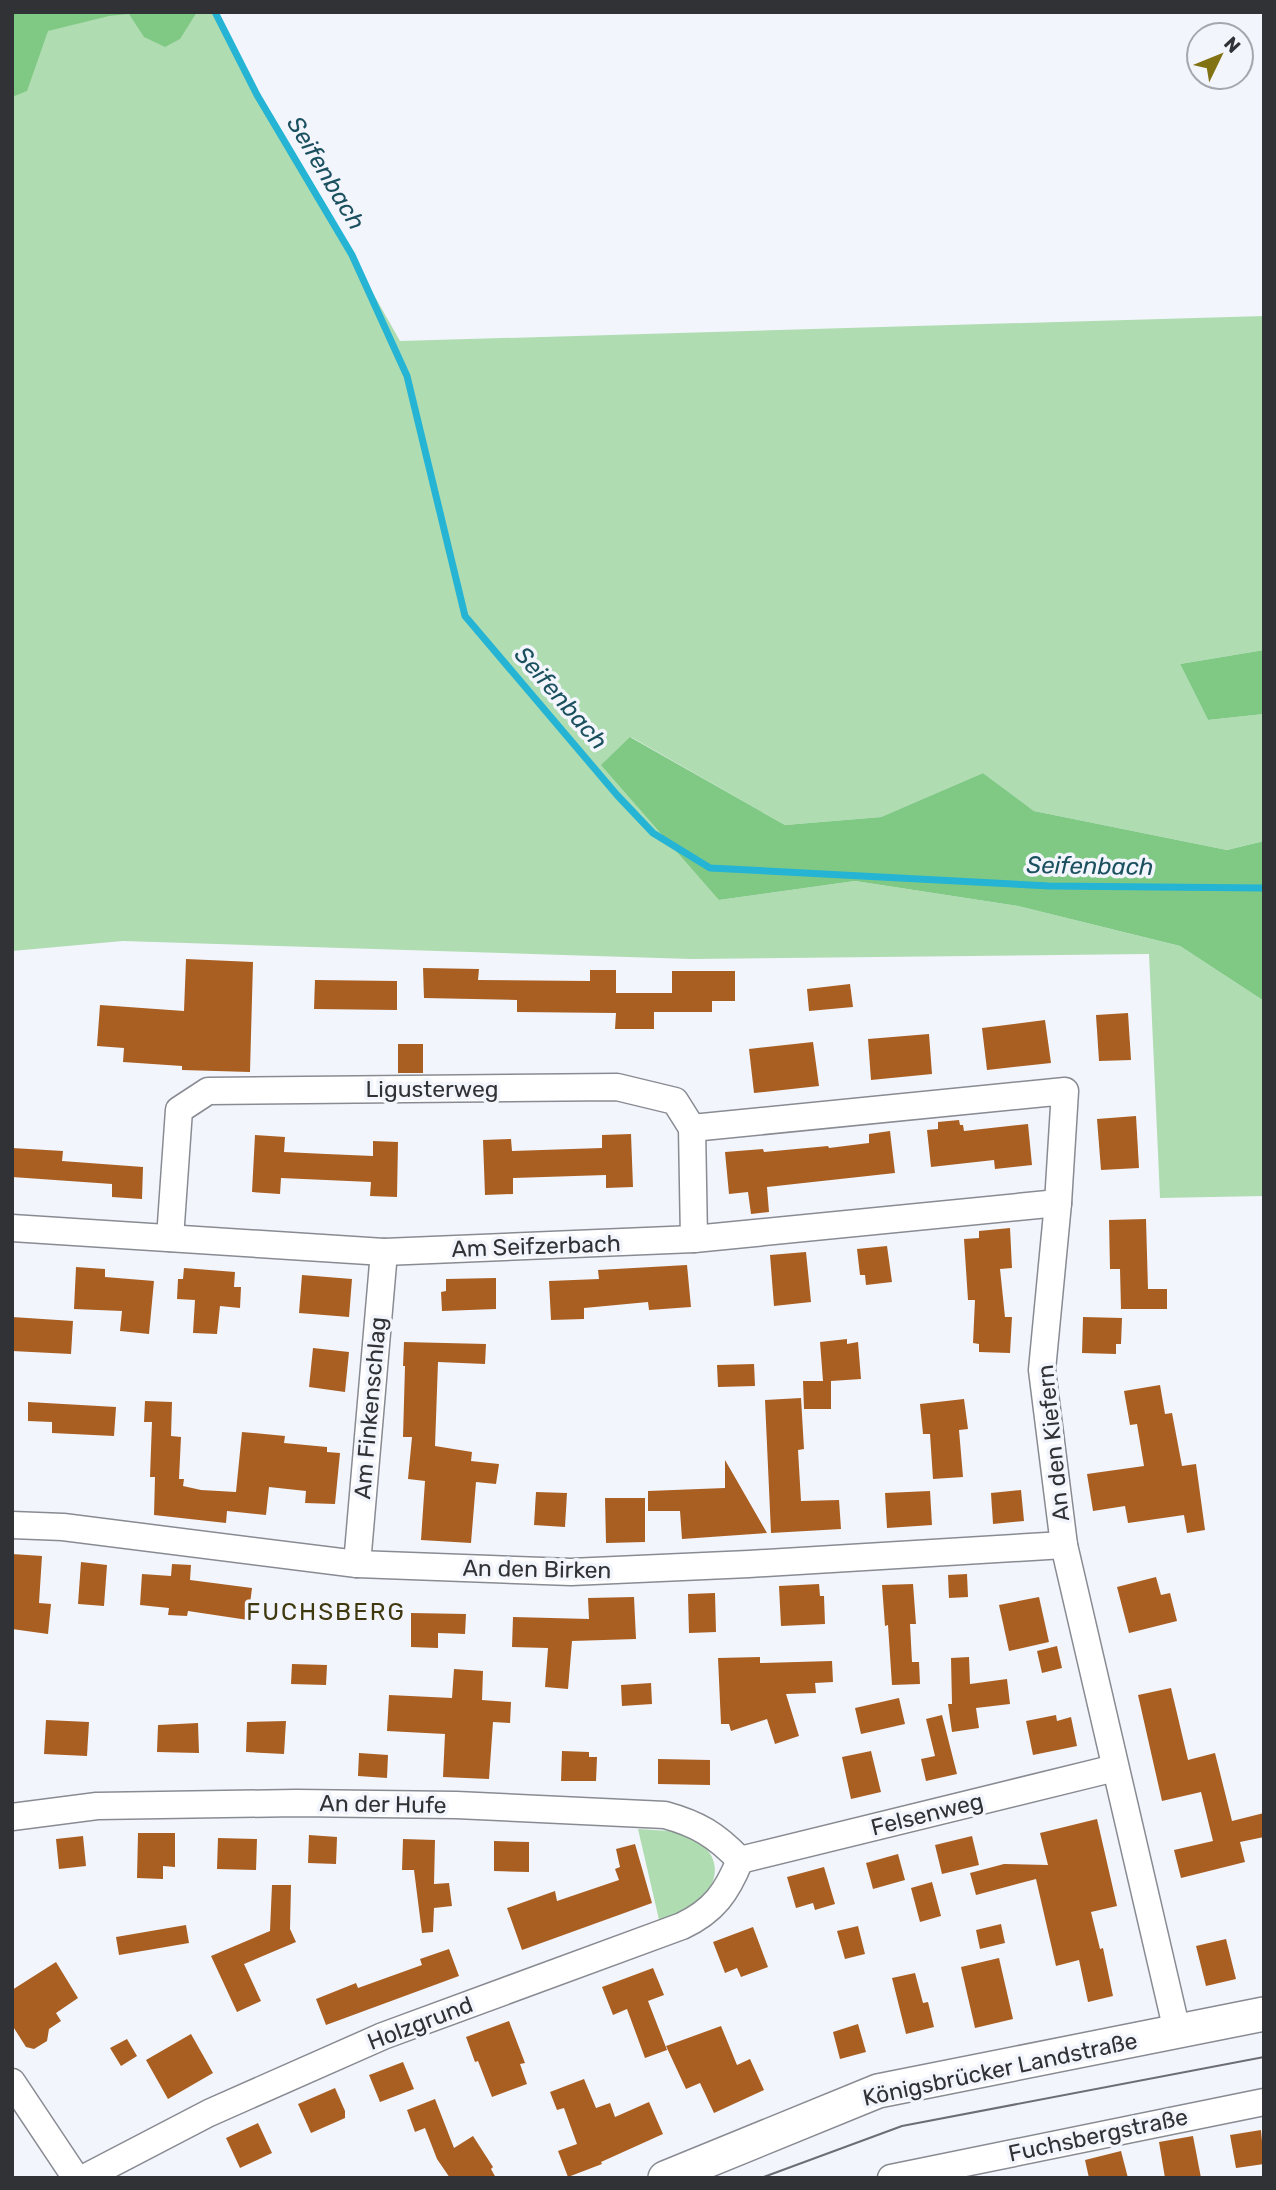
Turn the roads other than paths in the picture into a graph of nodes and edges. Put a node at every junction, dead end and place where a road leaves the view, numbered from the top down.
1 (692, 1128) junction
2 (1058, 1203) junction
3 (12, 1228) edge
4 (170, 1238) junction
5 (694, 1239) junction
6 (384, 1252) junction
7 (12, 1525) edge
8 (1065, 1545) junction
9 (357, 1564) junction
10 (1115, 1768) junction
11 (12, 1817) edge
12 (740, 1860) junction
13 (1264, 2014) edge
14 (1177, 2031) junction
15 (12, 2082) edge
16 (1264, 2102) edge
17 (934, 2173) edge
18 (76, 2178) edge
19 (84, 2178) edge
20 (665, 2178) edge
21 (891, 2178) edge

1 - 2 street, An den Kiefern
1 - 4 street, Ligusterweg
1 - 5 street
2 - 5 street, Am Seifzerbach
2 - 8 street, An den Kiefern
3 - 4 street, Am Seifzerbach
4 - 6 street, Am Seifzerbach
5 - 6 street, Am Seifzerbach
6 - 9 street, Am Finkenschlag
7 - 9 street, An den Birken
8 - 9 street, An den Birken
8 - 10 street, An den Kiefern
10 - 12 street, Felsenweg
10 - 14 street, An den Kiefern
11 - 12 street, An der Hufe
12 - 19 street, Holzgrund
13 - 14 main road, Königsbrücker Landstraße
14 - 20 main road, Königsbrücker Landstraße
15 - 18 street
16 - 17 street, Fuchsbergstraße
17 - 21 street, Fuchsbergstraße

